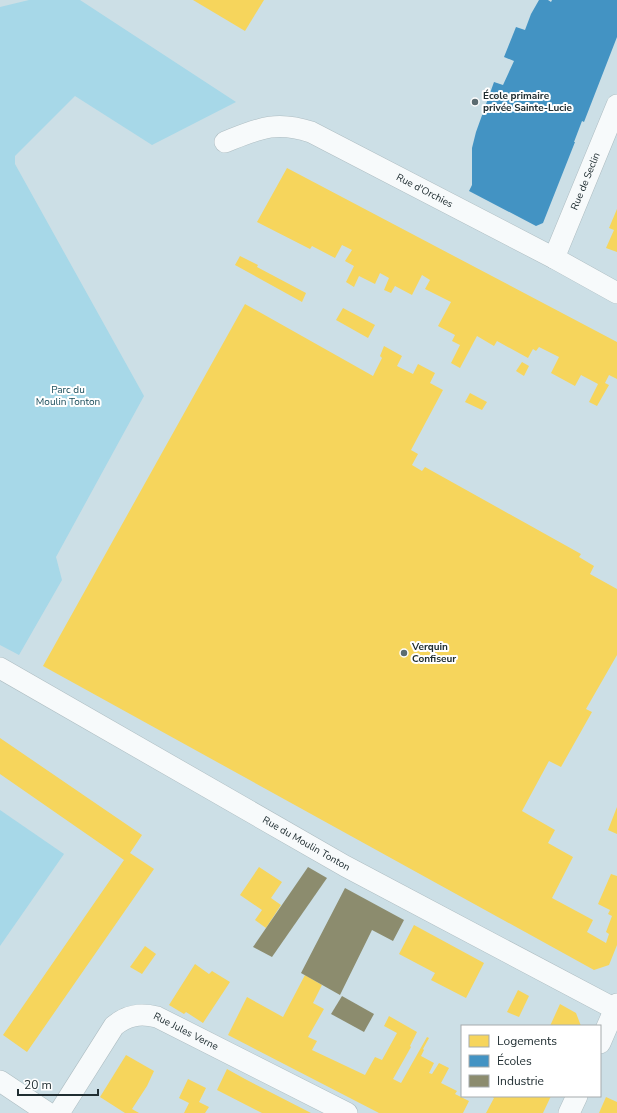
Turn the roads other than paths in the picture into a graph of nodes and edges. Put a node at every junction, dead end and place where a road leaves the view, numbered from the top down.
1 (617, 105) edge
2 (225, 142) dead end
3 (554, 258) junction
4 (617, 293) edge
5 (0, 668) edge
6 (616, 1008) edge
7 (601, 1041) edge
8 (0, 1081) edge
9 (577, 1097) edge
10 (48, 1113) edge
11 (59, 1113) edge
12 (347, 1113) edge
13 (569, 1113) edge

1 - 3 street, Rue de Seclin
2 - 3 street, Rue d'Orchies
3 - 4 street, Rue d'Orchies
5 - 6 street, Rue du Moulin Tonton
6 - 7 street
8 - 10 street
9 - 13 street
11 - 12 street, Rue Jules Verne

